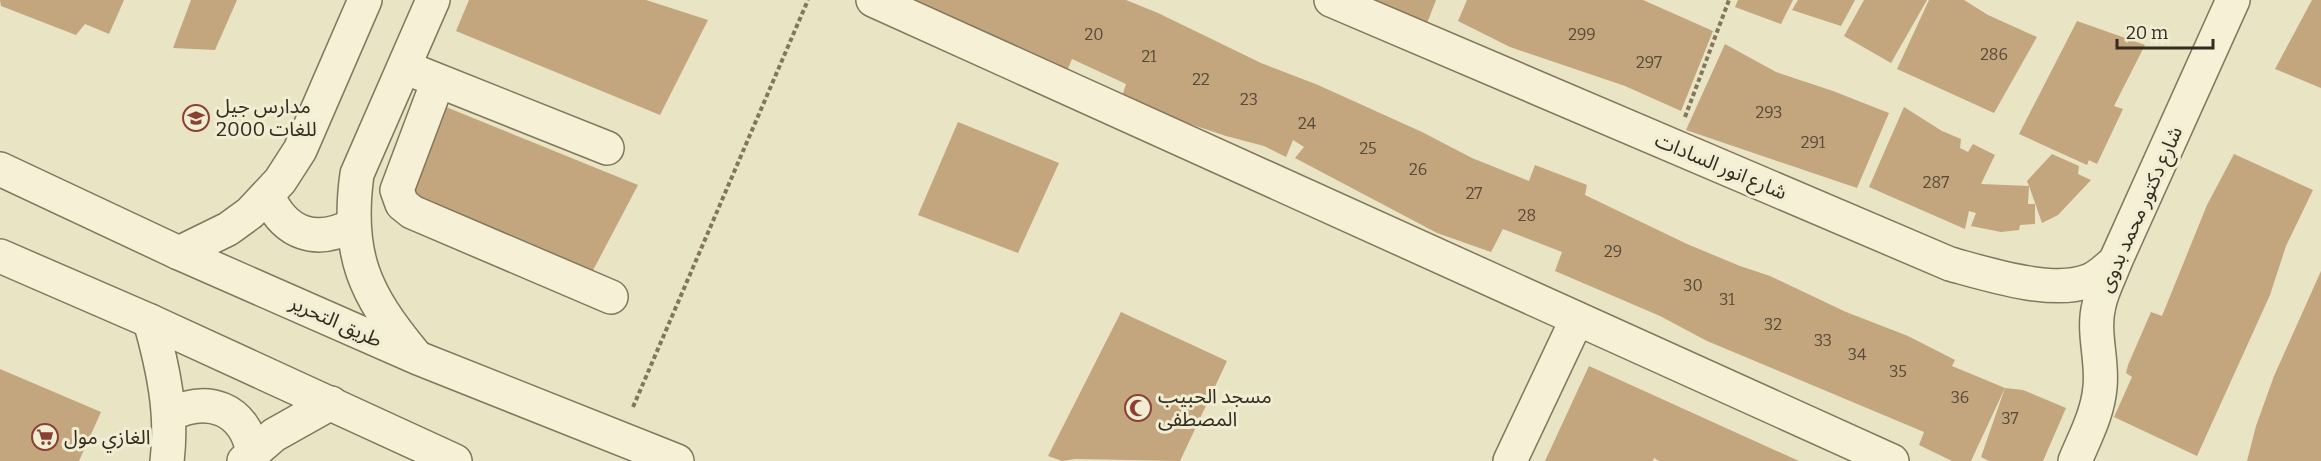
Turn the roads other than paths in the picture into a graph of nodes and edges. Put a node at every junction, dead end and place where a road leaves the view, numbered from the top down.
1 (365, 0) edge
2 (433, 0) edge
3 (873, 0) edge
4 (1344, 3) edge
5 (2221, 4) edge
6 (404, 67) junction
7 (438, 81) junction
8 (607, 148) dead end
9 (0, 169) edge
10 (357, 174) junction
11 (397, 189) junction
12 (268, 196) junction
13 (353, 225) junction
14 (179, 253) junction
15 (0, 256) edge
16 (2115, 262) junction
17 (611, 297) dead end
18 (1577, 319) junction
19 (150, 321) junction
20 (418, 358) junction
21 (331, 403) junction
22 (169, 415) junction
23 (249, 457) edge
24 (166, 461) edge
25 (455, 461) edge
26 (677, 461) edge
27 (1510, 461) edge
28 (1892, 461) edge
29 (2075, 461) edge

1 - 12 street
2 - 6 street
3 - 18 street
4 - 16 street, شارع انور السادات
5 - 16 street, شارع دكتور محمد بدوى
6 - 7 street
6 - 10 street
7 - 8 street
7 - 11 street
9 - 14 street, طريق التحرير
10 - 11 street
10 - 13 street
11 - 17 street
12 - 13 street
12 - 14 street
13 - 20 street
14 - 20 street, طريق التحرير
15 - 19 street
16 - 29 street, شارع دكتور محمد بدوى
18 - 27 street
18 - 28 street
19 - 21 street
19 - 22 street
20 - 26 street, طريق التحرير
21 - 23 street
21 - 25 street
22 - 23 street
22 - 24 street

